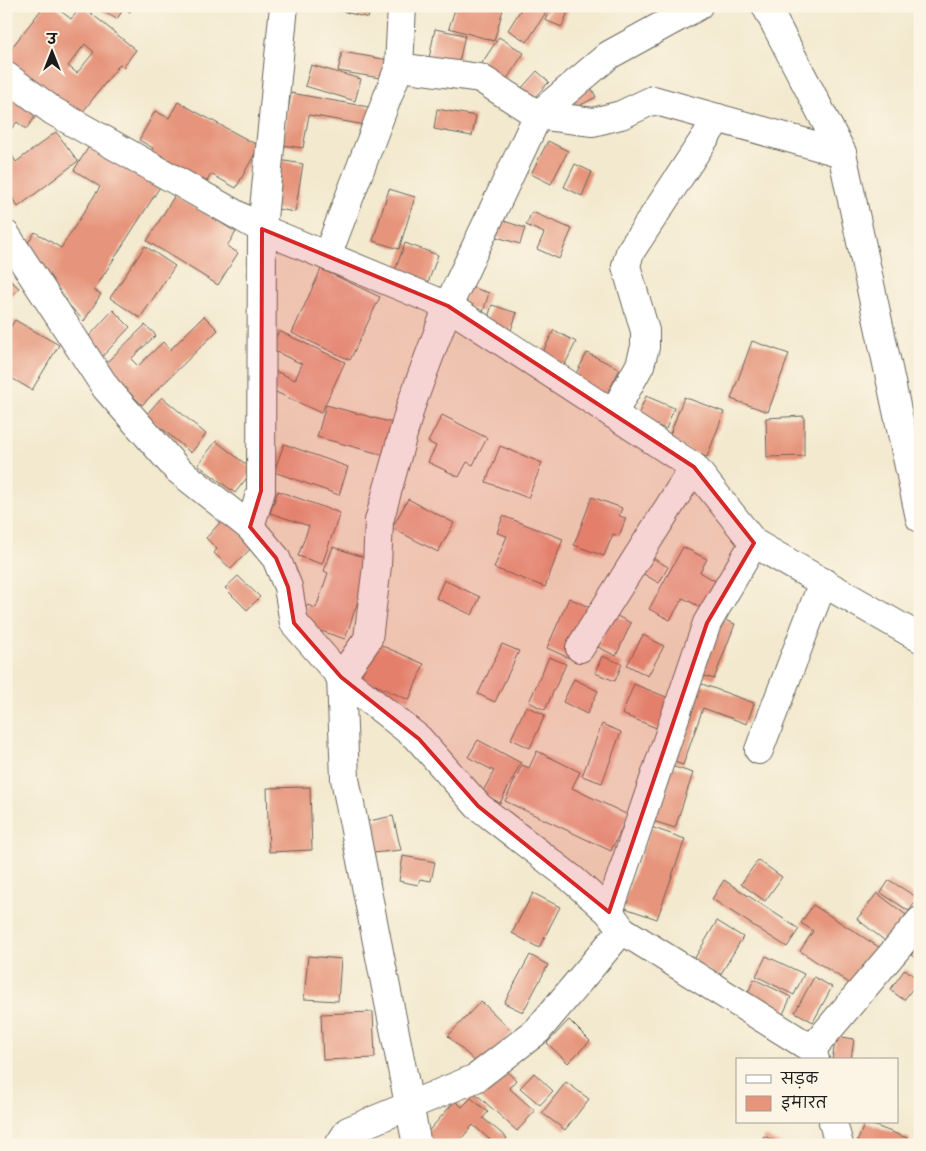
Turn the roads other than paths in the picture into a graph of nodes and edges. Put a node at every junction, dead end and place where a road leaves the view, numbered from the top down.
1 (284, 6) edge
2 (402, 6) edge
3 (698, 6) edge
4 (766, 6) edge
5 (399, 68) junction
6 (6, 76) edge
7 (538, 115) junction
8 (718, 118) junction
9 (842, 153) junction
10 (262, 228) junction
11 (6, 235) edge
12 (327, 256) junction
13 (448, 306) junction
14 (612, 414) junction
15 (694, 467) junction
16 (920, 518) edge
17 (250, 528) junction
18 (754, 543) junction
19 (823, 582) junction
20 (920, 638) edge
21 (580, 648) dead end
22 (341, 677) junction
23 (759, 750) dead end
24 (616, 921) junction
25 (920, 921) edge
26 (813, 1054) edge
27 (409, 1106) junction
28 (834, 1124) edge
29 (339, 1145) edge
30 (417, 1145) edge
31 (839, 1145) edge

1 - 10 street
2 - 5 street
3 - 7 street
4 - 9 street
5 - 7 street
5 - 12 street
6 - 10 street
7 - 8 street
7 - 13 street
8 - 9 street
8 - 14 street
9 - 16 street
10 - 12 street
10 - 17 street
11 - 17 street
12 - 13 street
13 - 14 street
13 - 22 street
14 - 15 street
15 - 18 street
15 - 21 street
17 - 22 street
18 - 19 street
18 - 24 street
19 - 20 street
19 - 23 street
22 - 24 street
22 - 27 street
24 - 26 street
24 - 27 street
25 - 26 street
27 - 29 street
27 - 30 street
28 - 31 street

